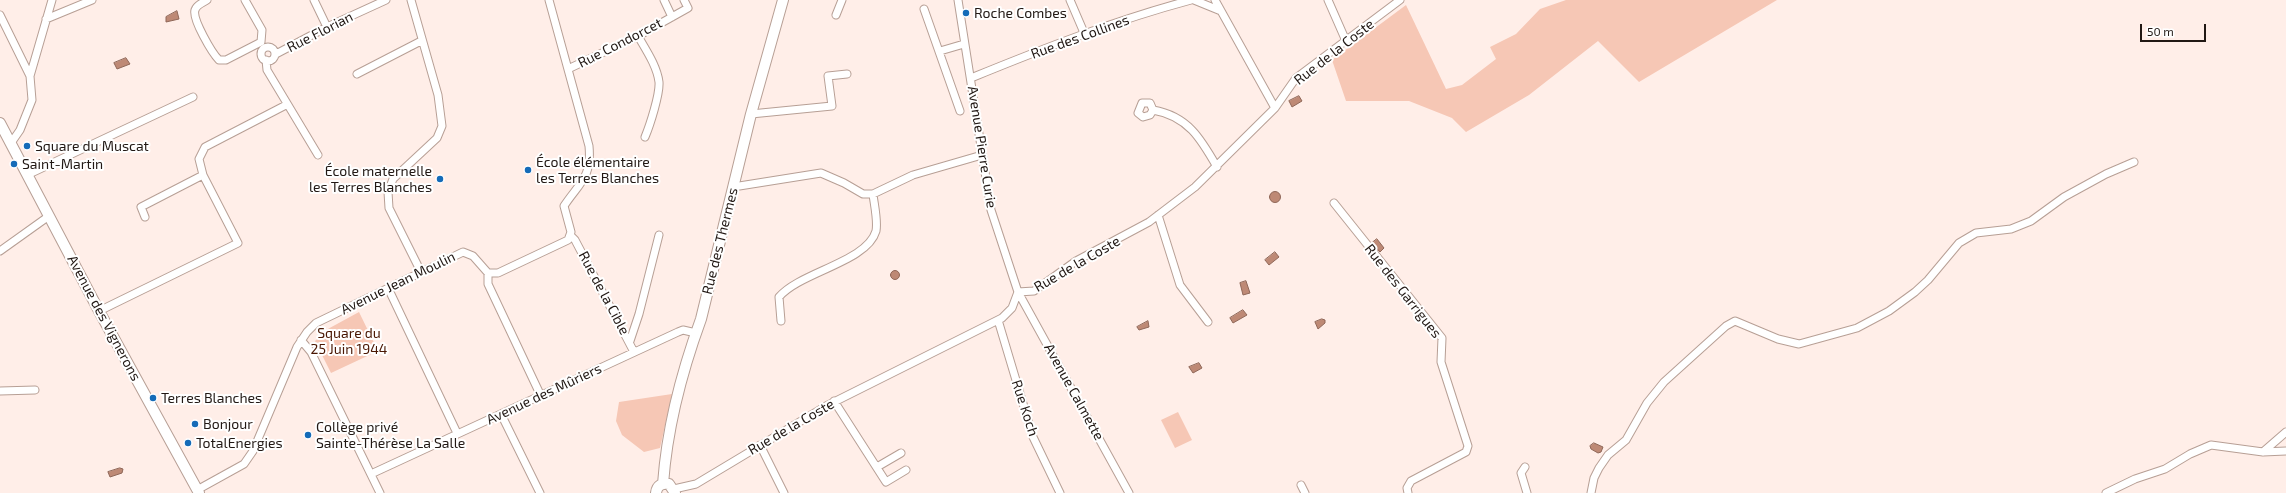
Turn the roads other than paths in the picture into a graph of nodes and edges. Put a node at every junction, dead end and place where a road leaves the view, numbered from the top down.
1 (52, 0) edge
2 (92, 0) edge
3 (207, 0) edge
4 (245, 0) edge
5 (314, 0) edge
6 (386, 0) edge
7 (411, 0) edge
8 (549, 0) edge
9 (664, 0) edge
10 (684, 0) edge
11 (783, 0) edge
12 (842, 0) edge
13 (958, 0) edge
14 (1070, 0) edge
15 (1197, 0) edge
16 (1215, 0) edge
17 (1328, 0) edge
18 (1400, 0) edge
19 (924, 9) dead end
20 (1221, 11) junction
21 (0, 15) edge
22 (836, 15) dead end
23 (672, 16) junction
24 (46, 19) junction
25 (327, 27) junction
26 (1085, 35) junction
27 (638, 36) junction
28 (421, 41) junction
29 (1346, 41) junction
30 (964, 44) junction
31 (263, 45) junction
32 (940, 51) junction
33 (276, 54) junction
34 (266, 60) junction
35 (568, 69) junction
36 (356, 74) dead end
37 (847, 74) dead end
38 (30, 76) junction
39 (971, 78) junction
40 (193, 97) dead end
41 (286, 105) junction
42 (1275, 108) junction
43 (1153, 110) dead end
44 (960, 111) dead end
45 (751, 114) junction
46 (0, 123) edge
47 (645, 137) dead end
48 (10, 143) junction
49 (318, 155) dead end
50 (982, 155) junction
51 (2134, 162) dead end
52 (1218, 167) junction
53 (27, 175) junction
54 (203, 175) junction
55 (733, 187) junction
56 (872, 194) junction
57 (1334, 203) dead end
58 (1158, 215) junction
59 (49, 216) junction
60 (145, 216) dead end
61 (659, 235) dead end
62 (571, 236) junction
63 (0, 251) edge
64 (421, 272) junction
65 (488, 273) junction
66 (388, 288) junction
67 (1018, 292) junction
68 (99, 311) junction
69 (998, 320) junction
70 (781, 321) dead end
71 (1208, 322) dead end
72 (696, 333) junction
73 (301, 340) junction
74 (630, 341) junction
75 (634, 352) junction
76 (35, 390) dead end
77 (0, 391) edge
78 (540, 394) junction
79 (834, 401) junction
80 (501, 414) junction
81 (2286, 432) edge
82 (457, 433) junction
83 (760, 445) junction
84 (2286, 451) edge
85 (2263, 452) junction
86 (901, 453) dead end
87 (877, 467) junction
88 (1525, 467) dead end
89 (906, 470) dead end
90 (371, 474) junction
91 (663, 484) junction
92 (1301, 485) dead end
93 (198, 491) edge
94 (675, 491) edge
95 (380, 493) edge
96 (540, 493) edge
97 (656, 493) edge
98 (784, 493) edge
99 (1060, 493) edge
100 (1128, 493) edge
101 (1305, 493) edge
102 (1408, 493) edge
103 (1527, 493) edge
104 (1590, 493) edge
105 (2106, 493) edge

1 - 24 street
2 - 24 street
3 - 31 street
4 - 31 street
5 - 25 street
6 - 25 street, Rue Florian
7 - 28 street
8 - 35 street
9 - 23 street, Rue Condorcet
10 - 23 street, Rue Condorcet
11 - 45 main road, Rue des Thermes
12 - 22 street
13 - 30 street, Avenue Pierre Curie
14 - 26 street
15 - 20 street, Rue des Collines
15 - 26 street, Rue des Collines
16 - 20 street
17 - 29 street
18 - 29 street, Rue de la Coste
19 - 32 street
20 - 42 street
21 - 38 street
23 - 27 street, Rue Condorcet
24 - 38 street
25 - 33 street, Rue Florian
26 - 39 street, Rue des Collines
27 - 35 street, Rue Condorcet
27 - 47 street
28 - 36 street
28 - 64 street
29 - 42 street, Rue de la Coste
30 - 32 street
30 - 39 street, Avenue Pierre Curie
31 - 33 street
31 - 34 street
32 - 44 street
33 - 34 street
34 - 41 street
35 - 62 street
37 - 45 street
38 - 48 street
39 - 50 street, Avenue Pierre Curie
40 - 53 street
41 - 49 street
41 - 54 street
42 - 52 street, Rue de la Coste
43 - 52 street
45 - 55 main road, Rue des Thermes
46 - 48 main road, Avenue des Vignerons
48 - 53 main road, Avenue des Vignerons
50 - 56 street
50 - 67 street, Avenue Pierre Curie
51 - 104 street
52 - 58 street, Rue de la Coste
53 - 59 main road, Avenue des Vignerons
54 - 60 street
54 - 68 street
55 - 56 street
55 - 72 main road, Rue des Thermes
56 - 70 street
57 - 102 street, Rue des Garrigues
58 - 67 street, Rue de la Coste
58 - 71 street
59 - 63 street
59 - 68 main road, Avenue des Vignerons
61 - 74 street
62 - 65 street
62 - 74 street, Rue de la Cible
64 - 65 street, Avenue Jean Moulin
64 - 66 street, Avenue Jean Moulin
65 - 78 street
66 - 73 street, Avenue Jean Moulin
66 - 82 street
67 - 69 street, Rue de la Coste
67 - 100 street, Avenue Calmette
68 - 93 main road, Avenue des Vignerons
69 - 79 street, Rue de la Coste
69 - 99 street, Rue Koch
72 - 75 street, Avenue des Mûriers
72 - 91 main road, Rue des Thermes
73 - 90 street
73 - 93 street, Avenue Jean Moulin
74 - 75 street, Rue de la Cible
75 - 78 street, Avenue des Mûriers
76 - 77 street
78 - 80 street, Avenue des Mûriers
79 - 83 street, Rue de la Coste
79 - 87 street
80 - 82 street, Avenue des Mûriers
80 - 96 street
81 - 85 street
82 - 90 street, Avenue des Mûriers
83 - 94 street, Rue de la Coste
83 - 98 street
84 - 85 street
85 - 105 street
86 - 87 street
87 - 89 street
88 - 103 street
90 - 95 street
91 - 94 main road
91 - 97 main road
92 - 101 street

